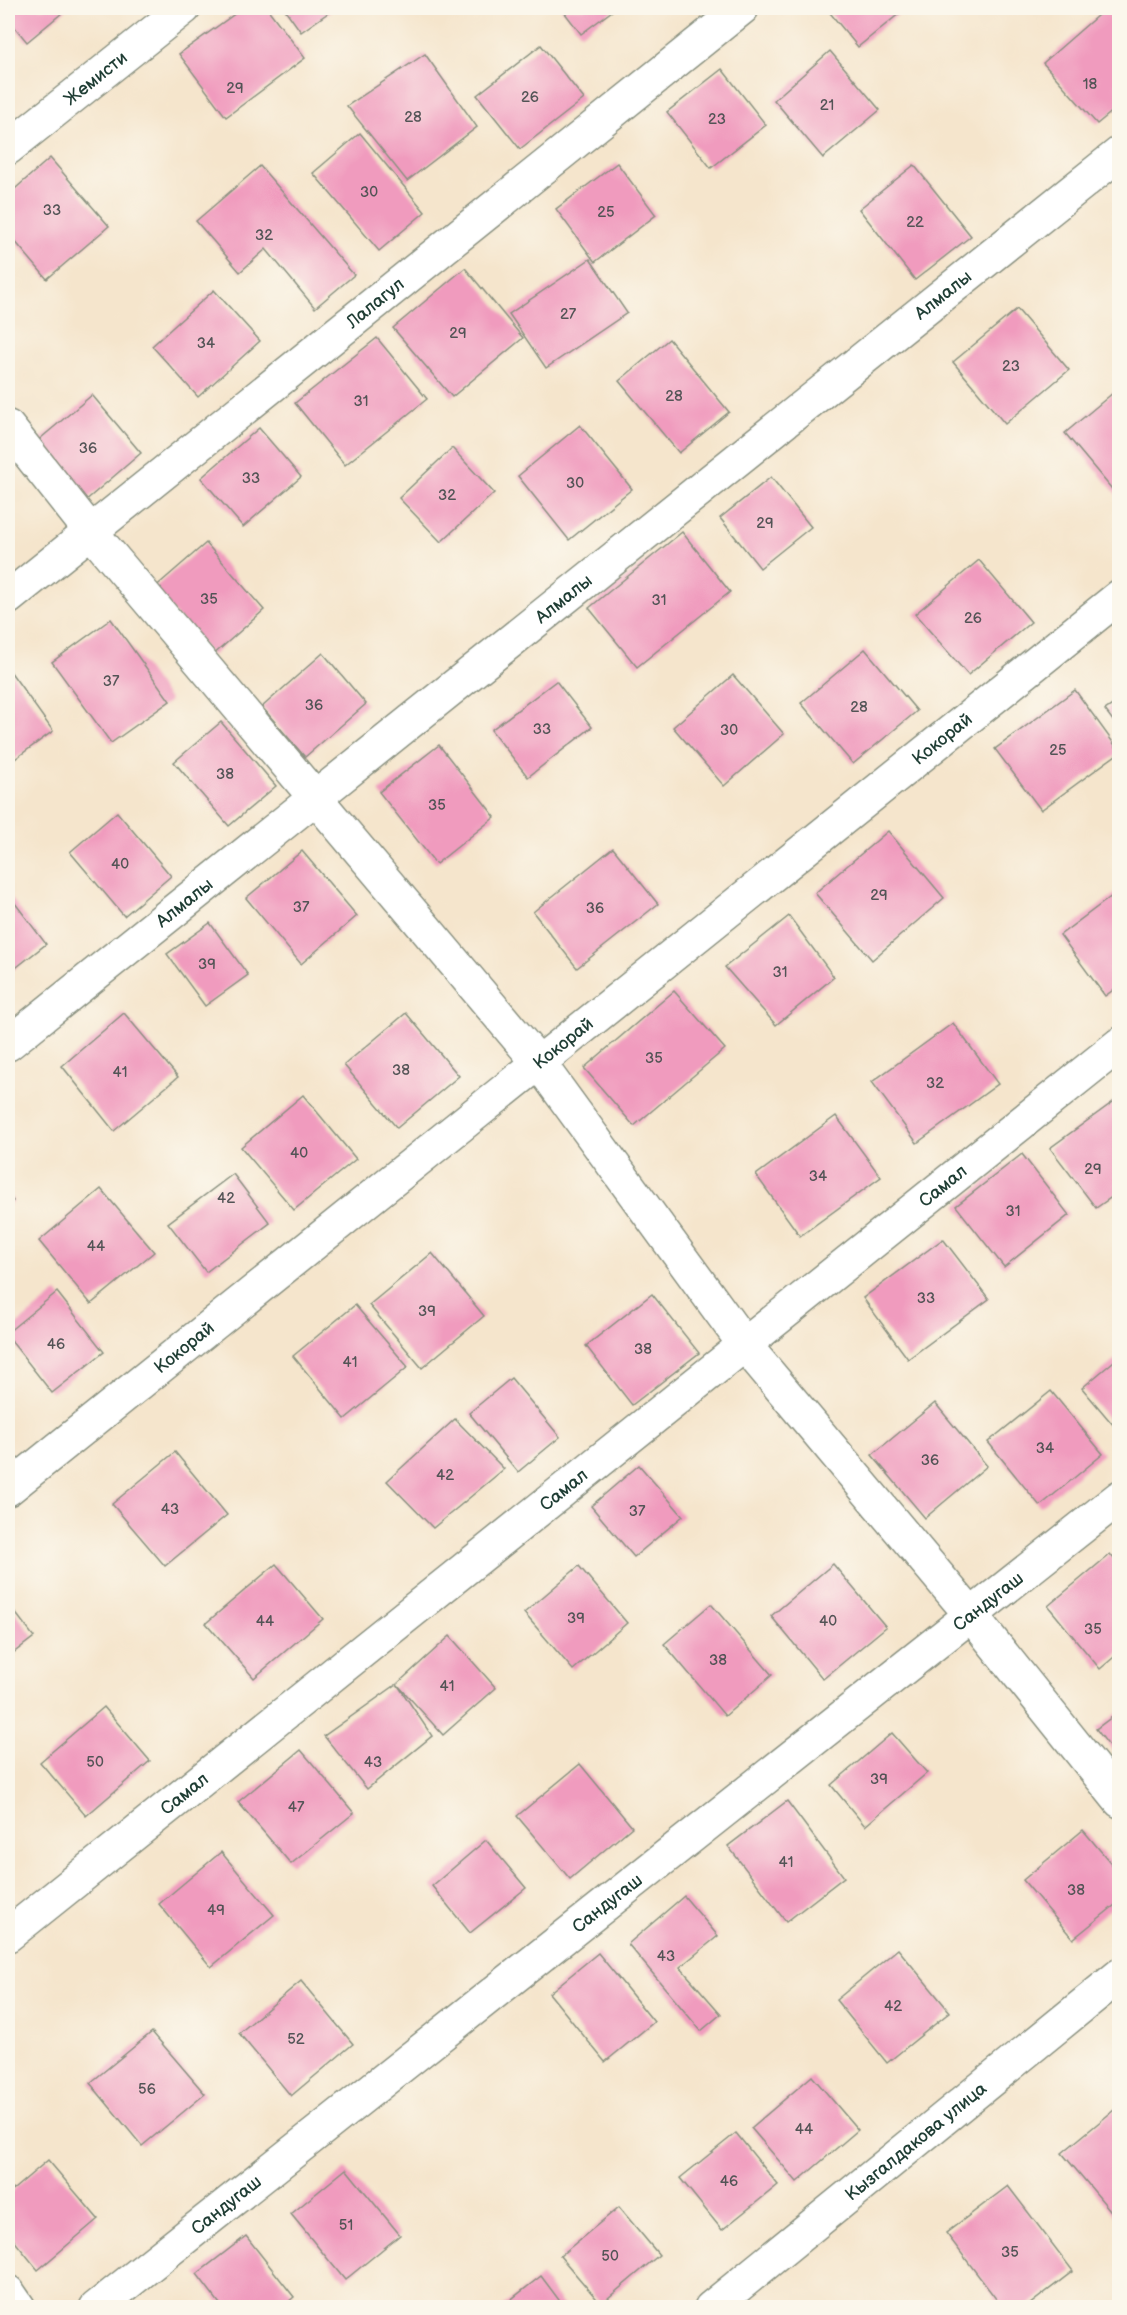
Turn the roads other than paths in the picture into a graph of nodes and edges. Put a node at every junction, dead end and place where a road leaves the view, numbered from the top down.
1 (184, 8) edge
2 (742, 8) edge
3 (8, 147) edge
4 (1119, 153) edge
5 (8, 427) edge
6 (91, 532) junction
7 (1119, 596) edge
8 (8, 598) edge
9 (316, 796) junction
10 (8, 1044) edge
11 (1119, 1044) edge
12 (539, 1063) junction
13 (744, 1344) junction
14 (8, 1489) edge
15 (1119, 1497) edge
16 (971, 1615) junction
17 (1119, 1801) edge
18 (8, 1935) edge
19 (1119, 1975) edge
20 (8, 2292) edge
21 (19, 2307) edge
22 (96, 2307) edge
23 (711, 2307) edge

1 - 3 street, Жемисти
2 - 6 street, Лалагул
4 - 9 street, Алмалы
5 - 6 street
6 - 8 street, Лалагул
6 - 9 street
7 - 12 street, Кокорай
9 - 10 street, Алмалы
9 - 12 street
11 - 13 street, Самал
12 - 13 street
12 - 14 street, Кокорай
13 - 16 street
13 - 18 street, Самал
15 - 16 street, Сандугаш
16 - 17 street
16 - 22 street, Сандугаш
19 - 23 street, Кызгалдакова улица
20 - 21 street

